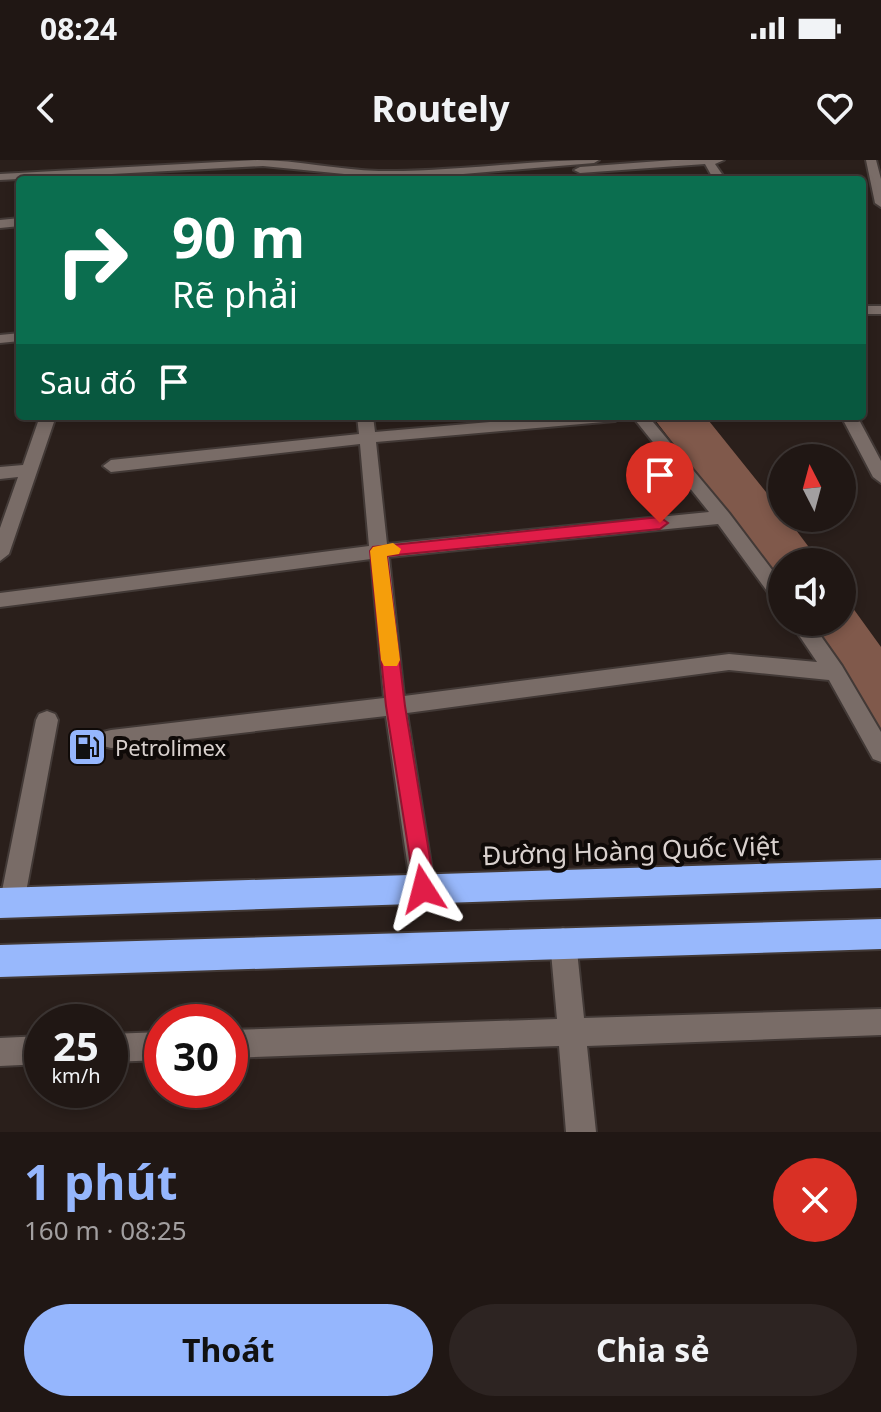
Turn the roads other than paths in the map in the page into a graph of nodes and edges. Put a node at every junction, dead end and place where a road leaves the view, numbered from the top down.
1 (460, 160) edge
2 (594, 160) edge
3 (719, 160) edge
4 (871, 160) edge
5 (708, 161) edge
6 (523, 167) edge
7 (470, 175) edge
8 (19, 176) edge
9 (566, 176) edge
10 (881, 203) edge
11 (47, 420) edge
12 (365, 420) edge
13 (570, 420) edge
14 (643, 420) edge
15 (851, 420) edge
16 (367, 438) junction
17 (111, 466) dead end
18 (29, 470) junction
19 (0, 473) edge
20 (881, 477) edge
21 (723, 517) junction
22 (379, 551) junction
23 (0, 554) edge
24 (768, 578) edge
25 (0, 600) edge
26 (810, 636) edge
27 (835, 672) junction
28 (395, 706) junction
29 (47, 720) dead end
30 (111, 739) dead end
31 (881, 752) edge
32 (881, 874) edge
33 (423, 889) junction
34 (6, 903) edge
35 (881, 934) edge
36 (563, 941) junction
37 (0, 961) edge
38 (881, 1022) edge
39 (572, 1032) junction
40 (248, 1043) edge
41 (24, 1051) edge
42 (0, 1052) edge
43 (581, 1132) edge

1 - 7 street
2 - 6 street
3 - 5 street
4 - 10 street
5 - 9 street
6 - 7 street
6 - 9 street
7 - 8 street
11 - 18 street
12 - 16 street
13 - 16 street
14 - 21 street
15 - 20 street
16 - 17 street
16 - 22 street
18 - 19 street
18 - 23 street
21 - 22 street
21 - 24 street
22 - 25 street
22 - 28 street
26 - 27 street
27 - 28 street
27 - 31 street
28 - 30 street
28 - 33 street
29 - 34 street
32 - 33 highway, Đường Hoàng Quốc Việt
33 - 34 highway, Đường Hoàng Quốc Việt
35 - 36 highway
36 - 37 highway
36 - 39 street
38 - 39 street
39 - 40 street
39 - 43 street
41 - 42 street

